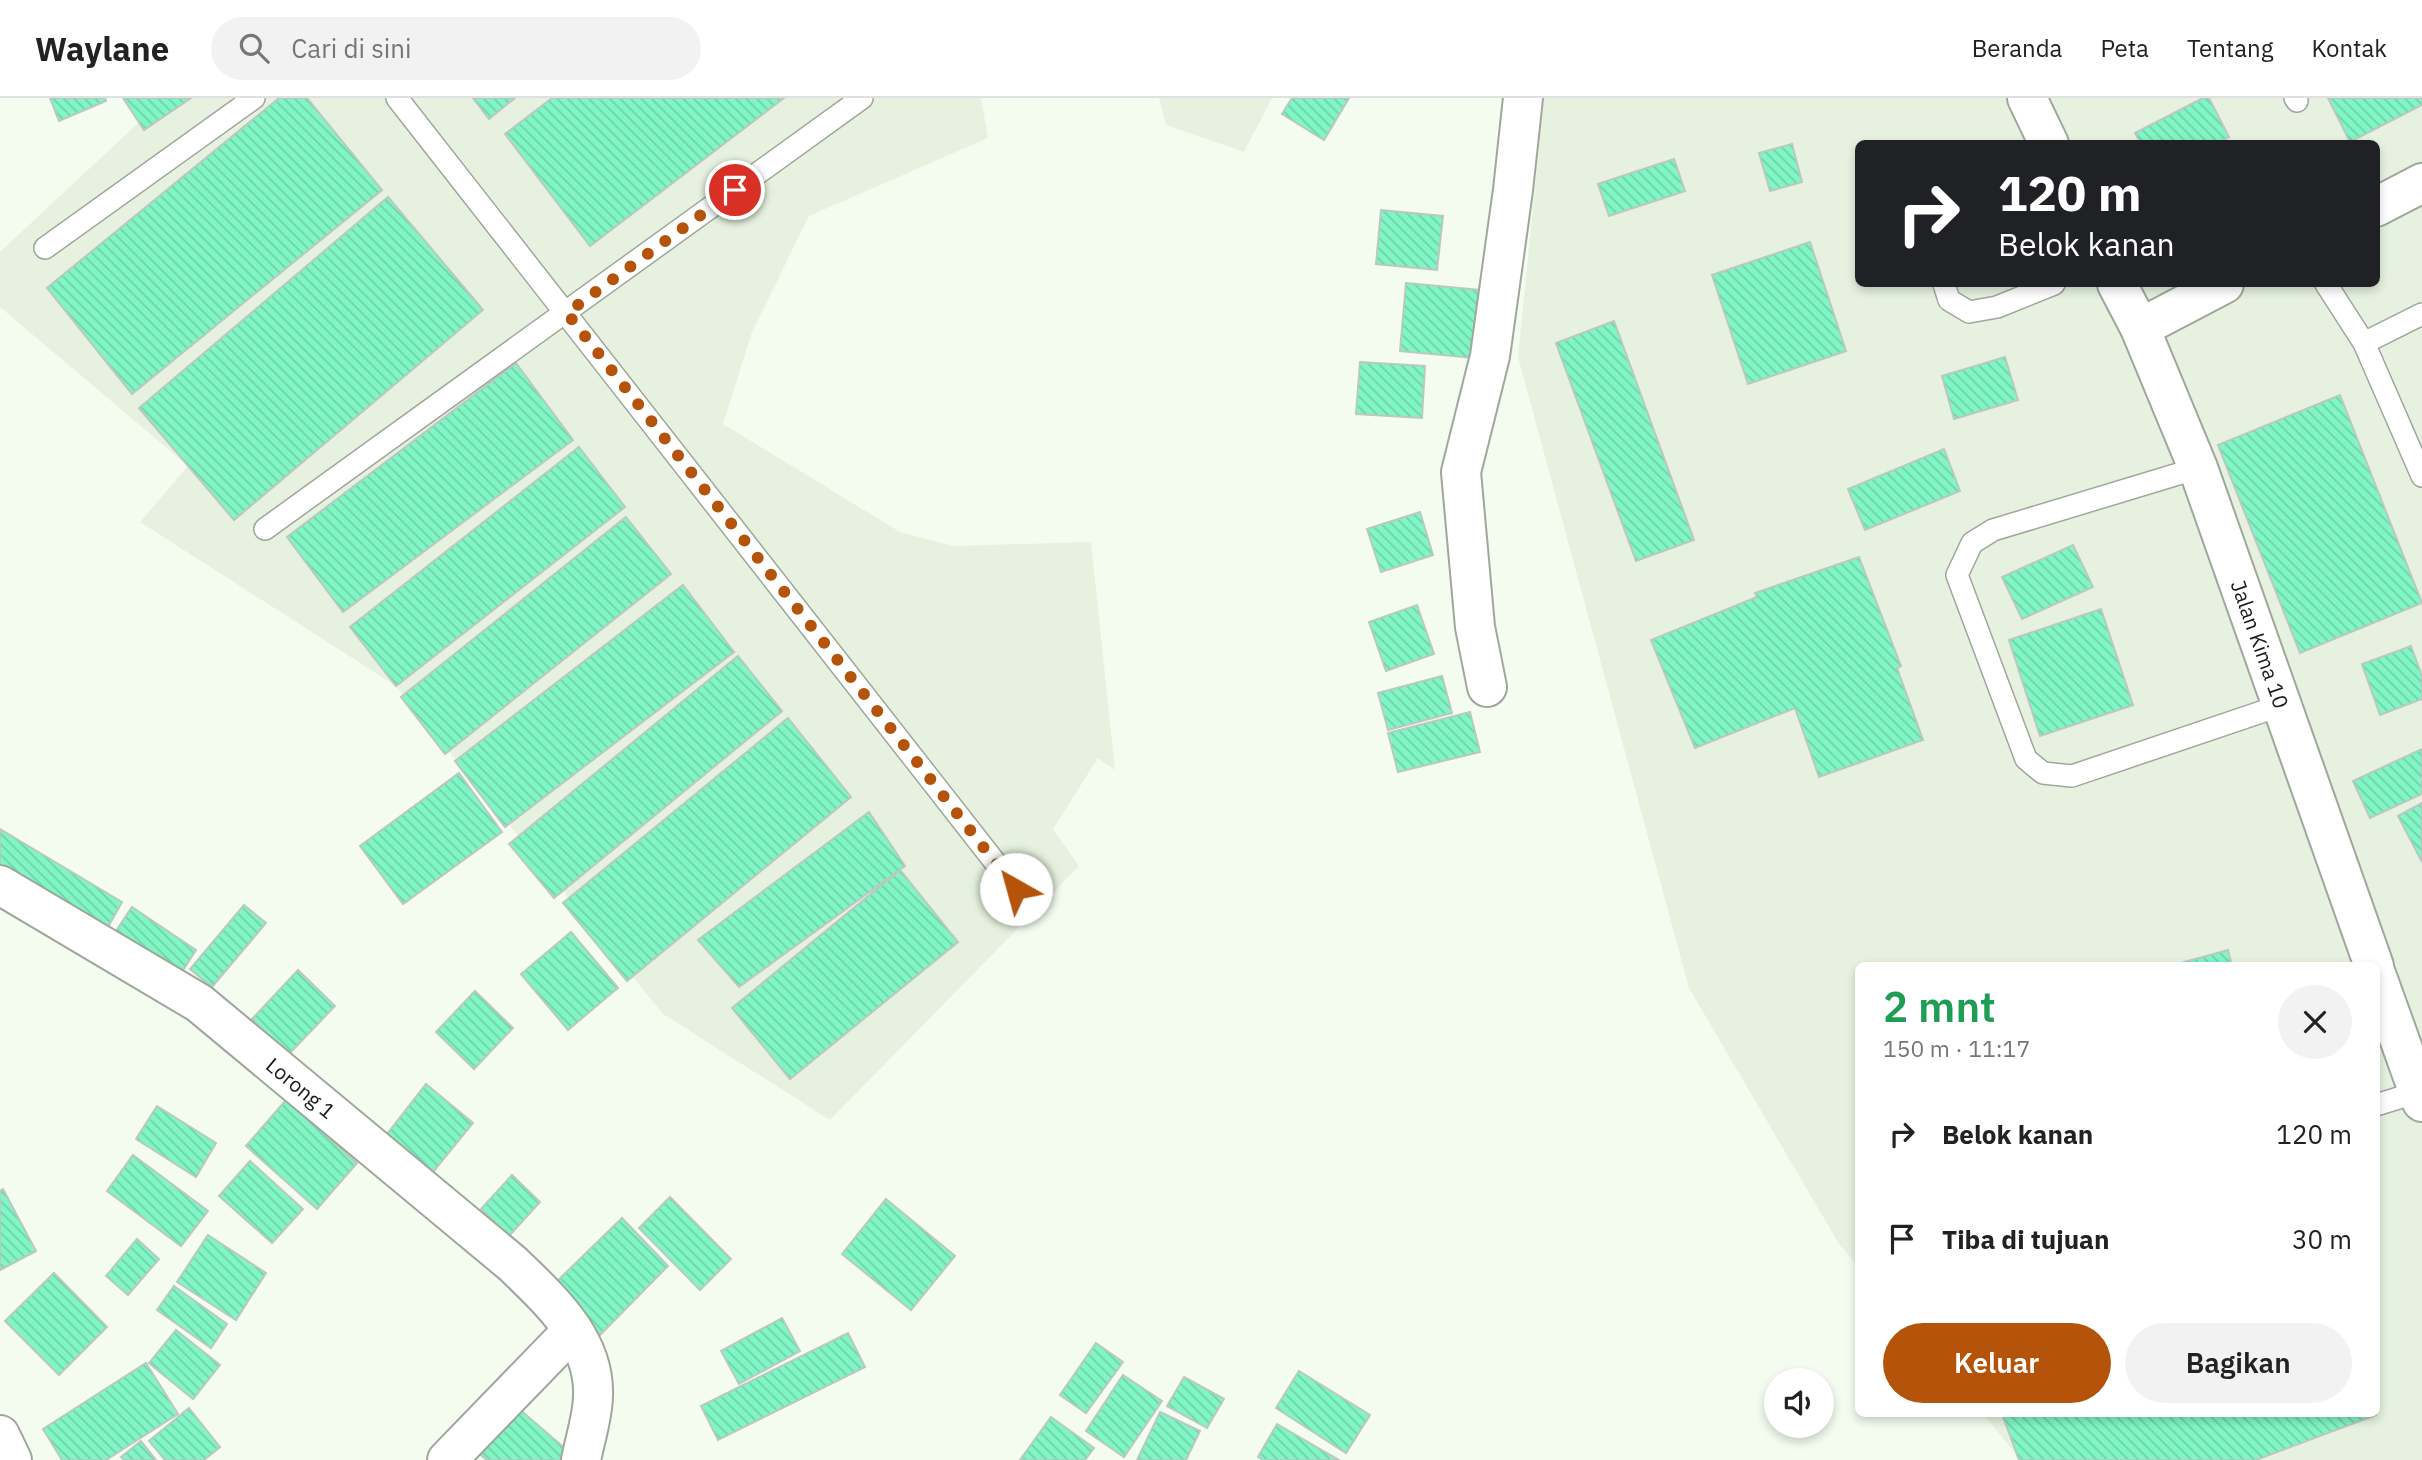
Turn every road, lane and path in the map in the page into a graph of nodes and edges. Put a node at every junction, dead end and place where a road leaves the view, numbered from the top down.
1 (254, 98) edge
2 (397, 98) edge
3 (862, 98) edge
4 (1523, 98) edge
5 (2027, 98) edge
6 (2047, 140) edge
7 (2422, 183) edge
8 (2380, 205) edge
9 (45, 248) dead end
10 (1945, 287) edge
11 (2047, 287) edge
12 (2119, 287) edge
13 (2218, 287) edge
14 (2328, 287) edge
15 (567, 313) junction
16 (2422, 314) edge
17 (2140, 328) junction
18 (2364, 343) junction
19 (2198, 468) junction
20 (2422, 476) edge
21 (265, 529) dead end
22 (1487, 687) dead end
23 (2282, 705) junction
24 (0, 885) edge
25 (1016, 889) dead end
26 (2373, 962) edge
27 (2380, 985) edge
28 (2420, 1097) edge
29 (2380, 1104) edge
30 (573, 1330) junction
31 (0, 1434) edge
32 (12, 1460) edge
33 (447, 1460) edge
34 (581, 1460) edge

1 - 9 lane
2 - 15 lane
3 - 15 lane
4 - 22 street
5 - 6 street
7 - 8 street
10 - 11 lane
12 - 17 street, Jalan Kima 10
13 - 17 street
14 - 18 lane
15 - 21 lane
15 - 25 lane
16 - 18 lane
17 - 19 street, Jalan Kima 10
18 - 20 lane
19 - 23 street, Jalan Kima 10
19 - 23 lane
23 - 26 street, Jalan Kima 10
24 - 30 street, Lorong 1
27 - 28 street
28 - 29 lane
30 - 33 street
30 - 34 street, Lorong 1
31 - 32 street

